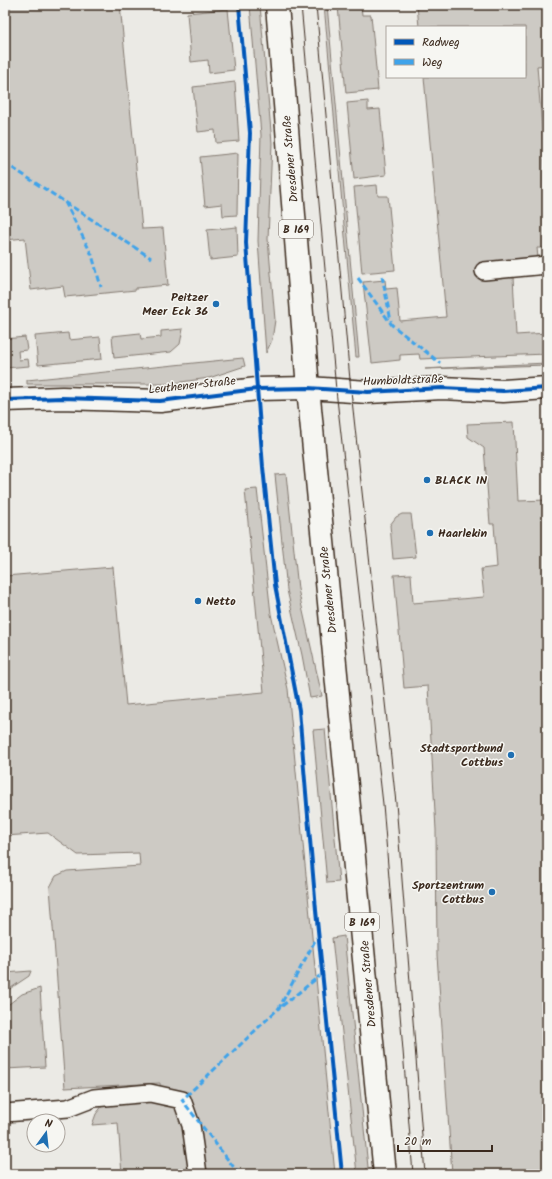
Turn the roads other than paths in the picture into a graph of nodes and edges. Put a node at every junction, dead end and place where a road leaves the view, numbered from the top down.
1 (277, 5) edge
2 (547, 265) edge
3 (484, 271) dead end
4 (308, 388) junction
5 (547, 388) edge
6 (5, 400) edge
7 (5, 1112) edge
8 (198, 1174) edge
9 (385, 1174) edge

1 - 4 main road, Dresdener Straße / B 169
2 - 3 lane
4 - 5 main road, Humboldtstraße
4 - 6 main road, Leuthener Straße
4 - 9 main road, Dresdener Straße / B 169
7 - 8 lane

